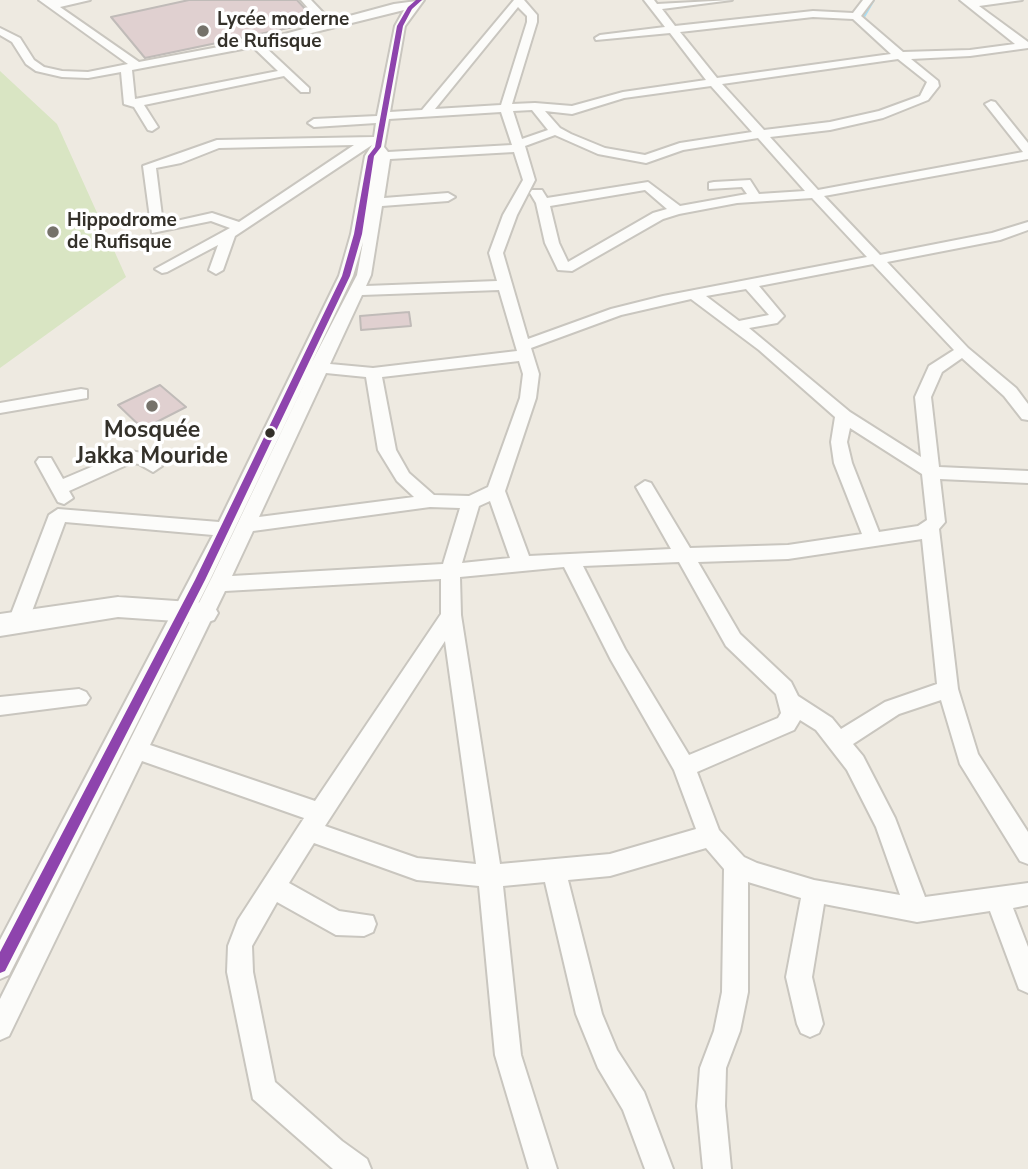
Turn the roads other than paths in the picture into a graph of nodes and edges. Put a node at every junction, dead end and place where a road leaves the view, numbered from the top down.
1 (85, 0) edge
2 (306, 0) edge
3 (727, 0) edge
4 (826, 0) edge
5 (868, 0) edge
6 (1017, 0) edge
7 (519, 1) edge
8 (967, 2) edge
9 (47, 3) edge
10 (652, 3) edge
11 (380, 5) edge
12 (412, 7) edge
13 (836, 14) junction
14 (856, 16) junction
15 (330, 27) junction
16 (673, 29) junction
17 (0, 31) edge
18 (600, 38) dead end
19 (255, 43) junction
20 (1027, 46) edge
21 (897, 56) junction
22 (139, 67) junction
23 (126, 69) junction
24 (287, 72) junction
25 (714, 82) junction
26 (305, 90) dead end
27 (137, 103) junction
28 (990, 104) dead end
29 (535, 106) junction
30 (506, 108) junction
31 (425, 114) junction
32 (383, 118) junction
33 (314, 123) dead end
34 (152, 127) dead end
35 (556, 131) junction
36 (760, 132) junction
37 (377, 146) junction
38 (519, 146) junction
39 (1028, 153) edge
40 (529, 180) junction
41 (714, 187) dead end
42 (815, 194) junction
43 (448, 197) dead end
44 (756, 198) junction
45 (377, 202) junction
46 (543, 203) junction
47 (677, 210) junction
48 (1028, 226) edge
49 (235, 230) junction
50 (876, 260) junction
51 (162, 269) dead end
52 (216, 270) dead end
53 (750, 284) junction
54 (503, 285) junction
55 (355, 291) junction
56 (693, 294) junction
57 (736, 326) junction
58 (524, 350) junction
59 (963, 351) junction
60 (309, 367) junction
61 (373, 373) junction
62 (81, 394) dead end
63 (0, 408) edge
64 (1028, 415) edge
65 (844, 416) junction
66 (45, 462) dead end
67 (153, 466) dead end
68 (933, 473) junction
69 (1028, 477) edge
70 (645, 487) dead end
71 (59, 488) junction
72 (496, 491) junction
73 (430, 501) junction
74 (471, 502) junction
75 (74, 516) junction
76 (247, 525) junction
77 (930, 528) junction
78 (224, 530) junction
79 (873, 539) junction
80 (684, 553) junction
81 (570, 559) junction
82 (522, 564) junction
83 (450, 571) junction
84 (219, 584) junction
85 (195, 612) junction
86 (451, 615) junction
87 (9, 624) edge
88 (948, 689) junction
89 (79, 698) dead end
90 (791, 702) junction
91 (0, 706) edge
92 (839, 742) junction
93 (138, 750) junction
94 (684, 767) junction
95 (315, 822) junction
96 (710, 836) junction
97 (1024, 837) edge
98 (736, 865) junction
99 (554, 870) junction
100 (490, 876) junction
101 (273, 887) junction
102 (814, 891) junction
103 (1028, 894) edge
104 (998, 900) junction
105 (917, 910) junction
106 (365, 924) dead end
107 (0, 967) edge
108 (1028, 980) edge
109 (810, 1024) dead end
110 (0, 1027) edge
111 (329, 1160) edge
112 (357, 1169) edge
113 (543, 1169) edge
114 (659, 1169) edge
115 (717, 1169) edge

1 - 9 street
2 - 15 street
3 - 10 street
4 - 13 street
5 - 14 street
6 - 8 street
7 - 30 street
7 - 31 street
8 - 20 street
9 - 22 street
10 - 16 street
11 - 12 street
11 - 15 street
12 - 32 street
13 - 14 street
13 - 16 street
14 - 21 street
15 - 19 street
16 - 18 street
16 - 25 street
17 - 23 street
19 - 22 street
19 - 24 street
20 - 21 street
21 - 25 street
21 - 36 street
22 - 23 street
23 - 27 street
24 - 26 street
24 - 27 street
25 - 29 street
25 - 36 street
27 - 34 street
28 - 39 street
29 - 30 street
29 - 35 street
30 - 31 street
30 - 38 street
31 - 32 street
32 - 33 street
32 - 37 street
35 - 36 street
35 - 38 street
36 - 42 street
37 - 38 street
37 - 45 street
37 - 49 street
37 - 49 street
37 - 60 street
38 - 40 street
39 - 42 street
40 - 46 street
40 - 54 street
41 - 44 street
42 - 44 street
42 - 50 street
43 - 45 street
44 - 47 street
45 - 55 street
46 - 47 street
46 - 47 street
48 - 50 street
49 - 51 street
49 - 52 street
50 - 53 street
50 - 59 street
53 - 56 street
53 - 57 street
54 - 55 street
54 - 58 street
55 - 60 street
56 - 57 street
56 - 58 street
57 - 65 street
58 - 61 street
58 - 72 street
59 - 64 street
59 - 68 street
60 - 61 street
60 - 76 street
60 - 78 street
61 - 73 street
62 - 63 street
65 - 68 street
65 - 79 street
66 - 71 street
67 - 71 street
68 - 69 street
68 - 77 street
70 - 80 street
71 - 75 street
72 - 74 street
72 - 82 street
73 - 74 street
73 - 76 street
74 - 83 street
75 - 78 street
75 - 87 street
76 - 84 street
77 - 79 street
77 - 88 street
78 - 85 street
79 - 80 street
80 - 81 street
80 - 90 street
81 - 82 street
81 - 94 street
82 - 83 street
83 - 84 street
83 - 86 street
84 - 85 street
85 - 87 street
85 - 93 street
85 - 107 street
86 - 95 street
86 - 100 street
88 - 92 street
88 - 97 street
89 - 91 street
90 - 92 street
90 - 94 street
92 - 105 street
93 - 95 street
93 - 110 street
94 - 96 street
95 - 100 street
95 - 101 street
96 - 98 street
96 - 99 street
98 - 102 street
98 - 115 street
99 - 100 street
99 - 114 street
100 - 113 street
101 - 106 street
101 - 111 street
102 - 105 street
102 - 109 street
103 - 104 street
104 - 105 street
104 - 108 street
111 - 112 street

